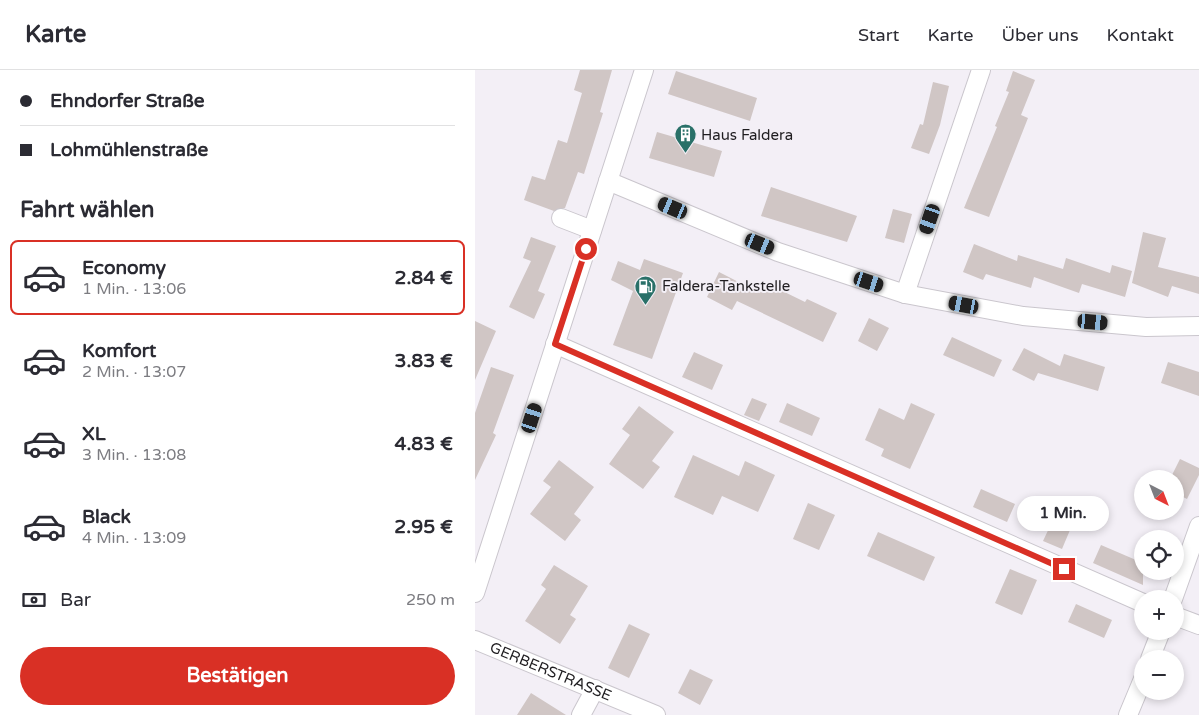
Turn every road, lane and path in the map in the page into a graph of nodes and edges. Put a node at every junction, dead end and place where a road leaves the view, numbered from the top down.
1 (643, 70) edge
2 (981, 70) edge
3 (608, 181) junction
4 (561, 218) dead end
5 (592, 230) junction
6 (905, 294) junction
7 (1199, 326) edge
8 (555, 344) junction
9 (1199, 526) edge
10 (480, 563) edge
11 (1176, 590) edge
12 (475, 593) edge
13 (1134, 599) edge
14 (1184, 619) edge
15 (1199, 625) edge
16 (475, 640) edge
17 (595, 689) junction
18 (1134, 700) edge
19 (581, 715) edge
20 (656, 715) edge
21 (1128, 715) edge

1 - 3 street
2 - 6 street
3 - 5 street
3 - 6 street
4 - 5 street
5 - 8 street
6 - 7 street
8 - 10 street
8 - 13 street
9 - 11 street
10 - 12 street
14 - 15 street
16 - 17 street, GERBERSTRASSE
17 - 19 street
17 - 20 street, GERBERSTRASSE
18 - 21 street

